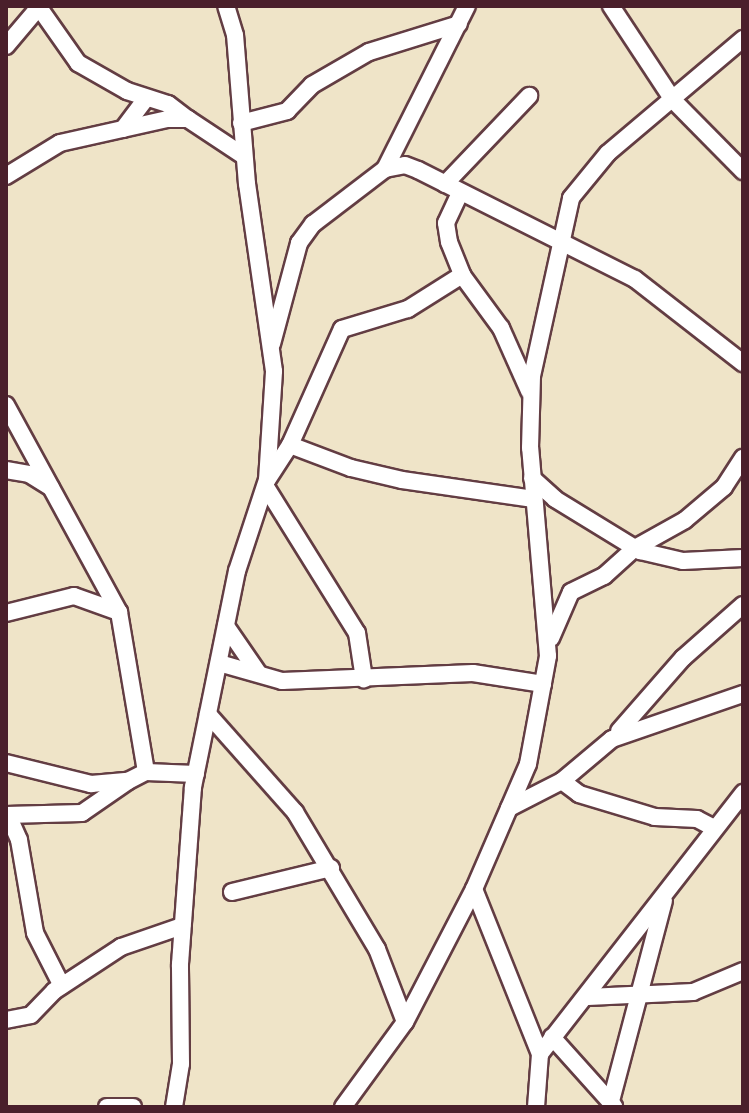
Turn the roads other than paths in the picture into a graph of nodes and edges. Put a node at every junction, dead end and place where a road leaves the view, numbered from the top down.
1 (226, 6) edge
2 (467, 6) edge
3 (611, 6) edge
4 (39, 7) edge
5 (459, 24) junction
6 (743, 39) edge
7 (6, 46) edge
8 (529, 96) dead end
9 (146, 98) junction
10 (673, 100) junction
11 (188, 119) junction
12 (241, 123) junction
13 (123, 129) junction
14 (244, 156) junction
15 (385, 169) junction
16 (743, 171) edge
17 (6, 176) edge
18 (445, 184) junction
19 (460, 193) junction
20 (559, 241) junction
21 (462, 275) junction
22 (271, 350) junction
23 (743, 363) edge
24 (531, 397) junction
25 (6, 405) edge
26 (290, 445) junction
27 (743, 458) edge
28 (6, 470) edge
29 (532, 478) junction
30 (266, 484) junction
31 (52, 489) junction
32 (534, 499) junction
33 (635, 548) junction
34 (743, 558) edge
35 (743, 605) edge
36 (119, 612) junction
37 (6, 613) edge
38 (226, 626) junction
39 (548, 647) junction
40 (219, 663) junction
41 (259, 674) junction
42 (364, 679) junction
43 (543, 684) junction
44 (743, 694) edge
45 (208, 714) junction
46 (612, 739) junction
47 (6, 763) edge
48 (146, 772) junction
49 (196, 774) junction
50 (128, 781) junction
51 (562, 781) junction
52 (743, 793) edge
53 (509, 808) junction
54 (7, 815) edge
55 (714, 828) junction
56 (331, 868) junction
57 (669, 885) junction
58 (474, 889) junction
59 (232, 892) dead end
60 (182, 926) junction
61 (743, 971) edge
62 (62, 986) junction
63 (588, 997) junction
64 (636, 998) junction
65 (6, 1020) edge
66 (405, 1022) junction
67 (552, 1037) junction
68 (540, 1054) junction
69 (613, 1104) edge
70 (107, 1107) edge
71 (133, 1107) edge
72 (174, 1107) edge
73 (343, 1107) edge
74 (536, 1107) edge

1 - 12 street
2 - 5 street
3 - 10 street
4 - 7 street
4 - 9 street
5 - 12 street
5 - 15 street
6 - 10 street
8 - 18 street
9 - 11 street
9 - 13 street
10 - 16 street
10 - 20 street
11 - 13 street
11 - 14 street
12 - 14 street
13 - 17 street
14 - 22 street
15 - 18 street
15 - 22 street
18 - 19 street
19 - 20 street
19 - 21 street
20 - 23 street
20 - 24 street
21 - 24 street
21 - 26 street
22 - 30 street
24 - 29 street
25 - 31 street
26 - 30 street
26 - 32 street
27 - 33 street
28 - 31 street
29 - 32 street
29 - 33 street
30 - 38 street
30 - 42 street
31 - 36 street
32 - 39 street
33 - 34 street
33 - 39 street
35 - 46 street
36 - 37 street
36 - 48 street
38 - 40 street
38 - 41 street
39 - 43 street
40 - 41 street
40 - 45 street
41 - 42 street
42 - 43 street
43 - 53 street
44 - 46 street
45 - 49 street
45 - 56 street
46 - 51 street
47 - 50 street
48 - 49 street
48 - 50 street
49 - 60 street
50 - 54 street
51 - 53 street
51 - 55 street
52 - 55 street
53 - 58 street
54 - 62 street
55 - 57 street
56 - 59 street
56 - 66 street
57 - 63 street
57 - 64 street
58 - 66 street
58 - 68 street
60 - 62 street
60 - 72 street
61 - 64 street
62 - 65 street
63 - 64 street
63 - 67 street
64 - 69 street
66 - 73 street
67 - 68 street
67 - 69 street
68 - 74 street
70 - 71 street

